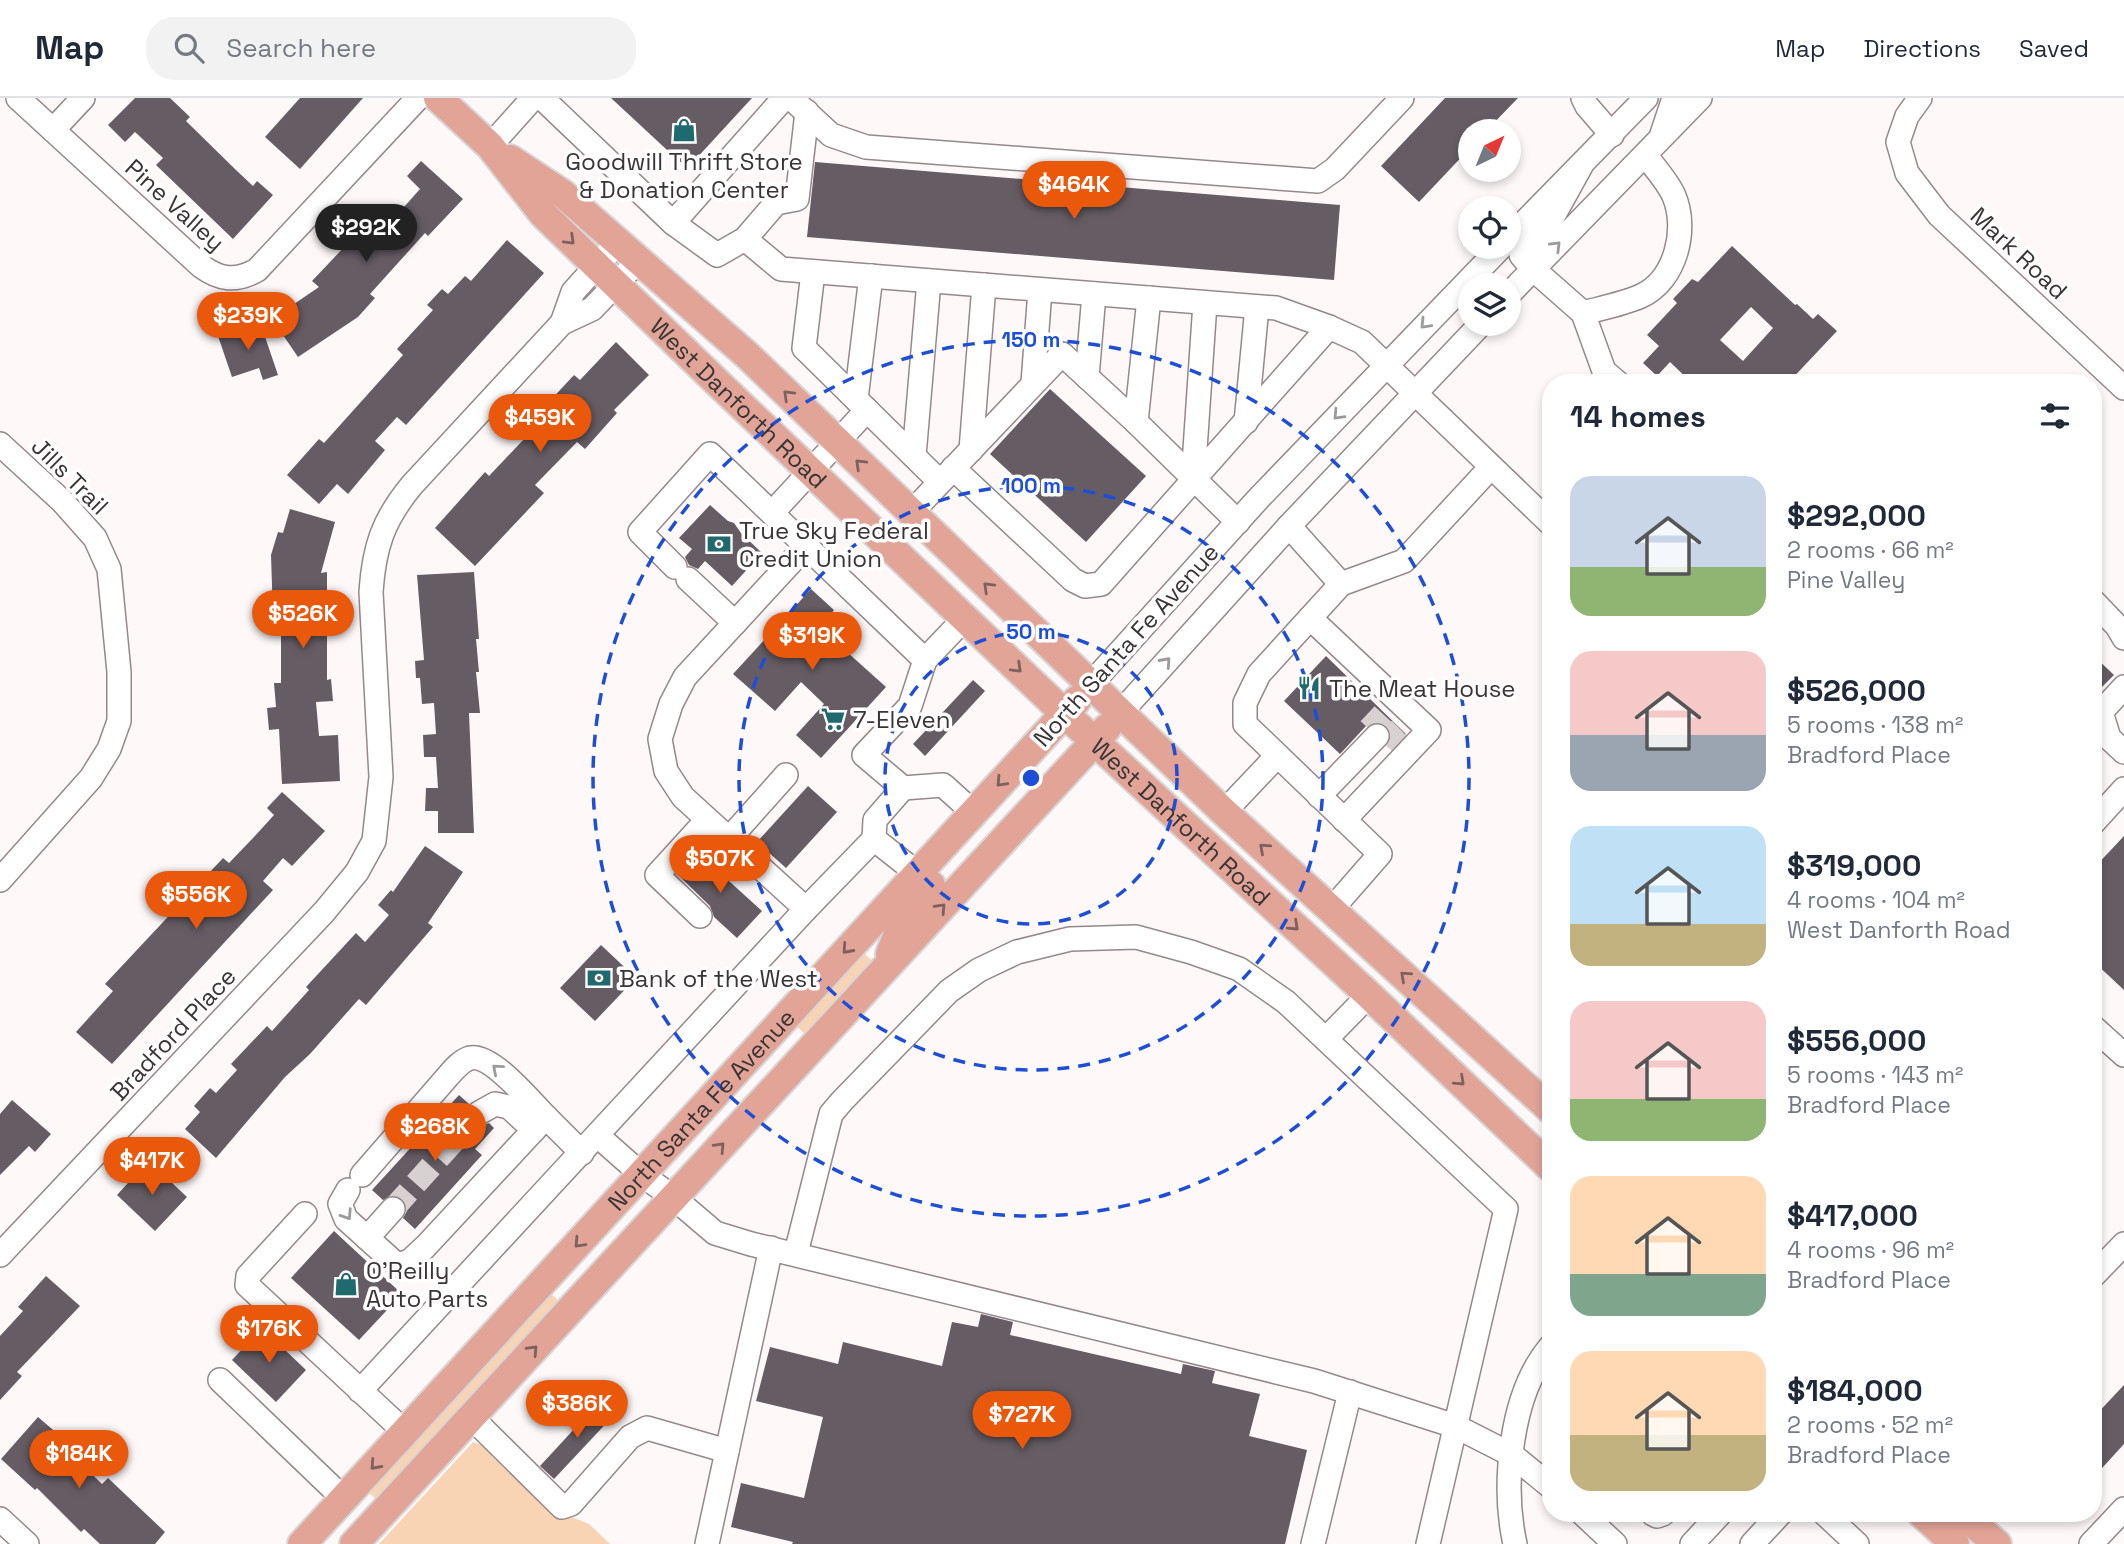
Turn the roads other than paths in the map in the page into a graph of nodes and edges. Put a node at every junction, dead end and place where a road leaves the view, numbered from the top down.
1 (18, 98) edge
2 (82, 98) edge
3 (418, 98) edge
4 (438, 98) edge
5 (533, 98) edge
6 (542, 98) edge
7 (784, 98) edge
8 (1402, 98) edge
9 (1583, 98) edge
10 (1646, 98) edge
11 (1674, 98) edge
12 (1700, 98) edge
13 (1920, 98) edge
14 (799, 105) edge
15 (52, 130) junction
16 (1612, 135) junction
17 (490, 146) junction
18 (1653, 148) junction
19 (1581, 166) junction
20 (673, 223) junction
21 (1521, 226) edge
22 (745, 239) junction
23 (618, 242) junction
24 (1488, 259) edge
25 (639, 260) junction
26 (1533, 269) junction
27 (813, 272) junction
28 (607, 275) junction
29 (871, 276) junction
30 (929, 281) junction
31 (1521, 281) edge
32 (984, 285) junction
33 (1040, 290) junction
34 (1094, 294) junction
35 (1149, 298) junction
36 (1205, 303) junction
37 (1257, 307) junction
38 (1583, 313) junction
39 (1329, 327) junction
40 (1470, 336) edge
41 (1385, 366) junction
42 (1608, 374) edge
43 (1087, 377) junction
44 (1034, 383) junction
45 (2124, 387) edge
46 (1414, 394) junction
47 (862, 405) junction
48 (1136, 422) junction
49 (1246, 422) junction
50 (838, 442) junction
51 (0, 444) edge
52 (971, 450) junction
53 (914, 456) junction
54 (1491, 467) junction
55 (811, 470) junction
56 (947, 475) junction
57 (1193, 478) junction
58 (772, 513) junction
59 (911, 513) junction
60 (1542, 515) edge
61 (1238, 522) junction
62 (1289, 526) junction
63 (806, 546) junction
64 (1341, 584) junction
65 (2102, 610) edge
66 (965, 618) junction
67 (1310, 618) junction
68 (735, 623) junction
69 (2124, 638) edge
70 (925, 660) junction
71 (1090, 685) junction
72 (2124, 687) edge
73 (1121, 712) junction
74 (1064, 713) junction
75 (1398, 726) junction
76 (1094, 742) junction
77 (2124, 752) edge
78 (1277, 756) junction
79 (786, 775) dead end
80 (903, 788) junction
81 (2124, 789) edge
82 (1328, 804) junction
83 (973, 812) junction
84 (1224, 812) junction
85 (2102, 813) edge
86 (708, 820) junction
87 (729, 839) junction
88 (874, 839) junction
89 (917, 873) junction
90 (0, 880) edge
91 (806, 908) junction
92 (1332, 909) junction
93 (700, 916) dead end
94 (884, 969) junction
95 (1369, 995) junction
96 (2102, 1035) edge
97 (1326, 1039) junction
98 (1492, 1055) junction
99 (2124, 1055) edge
100 (1542, 1102) edge
101 (479, 1113) tunnel mouth
102 (540, 1123) junction
103 (598, 1136) junction
104 (582, 1153) junction
105 (1542, 1159) edge
106 (641, 1174) junction
107 (674, 1198) junction
108 (393, 1209) tunnel mouth
109 (305, 1214) dead end
110 (367, 1238) junction
111 (2124, 1244) edge
112 (771, 1248) junction
113 (796, 1253) junction
114 (0, 1255) edge
115 (2102, 1267) edge
116 (1542, 1362) edge
117 (220, 1380) dead end
118 (360, 1391) junction
119 (1350, 1392) junction
120 (471, 1417) junction
121 (1455, 1426) junction
122 (405, 1432) junction
123 (727, 1451) junction
124 (1512, 1455) junction
125 (1542, 1479) edge
126 (344, 1499) junction
127 (2124, 1510) edge
128 (0, 1519) edge
129 (1592, 1522) edge
130 (1713, 1522) edge
131 (1773, 1522) edge
132 (1834, 1522) edge
133 (1931, 1522) edge
134 (1971, 1522) edge
135 (27, 1544) edge
136 (302, 1544) edge
137 (329, 1544) edge
138 (354, 1544) edge
139 (706, 1544) edge
140 (1312, 1544) edge
141 (1428, 1544) edge
142 (1515, 1544) edge
143 (1615, 1544) edge
144 (1692, 1544) edge
145 (1752, 1544) edge
146 (1857, 1544) edge
147 (1955, 1544) edge
148 (1997, 1544) edge
149 (2091, 1544) edge

1 - 15 street, Pine Valley
2 - 15 street
3 - 15 street, Pine Valley
4 - 17 main road, West Danforth Road
5 - 17 street
6 - 20 street
7 - 20 street
8 - 14 street
9 - 16 street
10 - 16 street
11 - 18 street
12 - 18 street
13 - 45 street, Mark Road
14 - 22 street
16 - 19 street
17 - 23 main road, West Danforth Road
17 -> 28 main road, West Danforth Road
26 -> 18 street
18 - 38 street
19 - 21 street
19 - 26 street
20 - 22 street
22 - 27 street
23 - 25 main road, West Danforth Road
23 - 28 street, Bradford Place
24 -> 41 street, North Santa Fe Avenue
25 - 28 street, Bradford Place
50 -> 25 main road, West Danforth Road
26 - 31 street
26 - 38 street
27 - 29 street
27 - 47 street
28 - 55 main road, West Danforth Road
28 - 114 street, Bradford Place
29 - 30 street
29 - 47 street
30 - 32 street
30 - 53 street
32 - 33 street
32 - 52 street
33 - 34 street
33 - 44 street
34 - 35 street
34 - 43 street
35 - 36 street
35 - 48 street
36 - 37 street
36 - 57 street
37 - 39 street
37 - 49 street
38 - 42 street
39 - 41 street
39 - 49 street
40 - 46 street, North Santa Fe Avenue
41 - 46 street
41 -> 61 street, North Santa Fe Avenue
43 - 44 street
43 - 48 street
44 - 52 street
46 - 54 street
46 - 62 street, North Santa Fe Avenue
47 - 50 street
47 - 53 street
48 - 57 street
49 - 57 street
50 - 55 street
59 -> 50 main road, West Danforth Road
51 - 90 street, Jills Trail
52 - 56 street
53 - 56 street
54 - 60 street
54 - 64 street
55 - 58 street
55 - 66 main road, West Danforth Road
56 - 57 street
56 - 59 street
57 - 61 street
58 - 63 street
58 - 68 street
71 -> 59 main road, West Danforth Road
61 - 71 street, North Santa Fe Avenue
62 - 64 street
73 -> 62 street, North Santa Fe Avenue
63 - 68 street
63 - 70 street
64 - 67 street
65 - 69 street
66 - 70 street
66 -> 74 main road, West Danforth Road
67 - 75 street
67 - 78 street
68 - 86 street
70 - 80 street
71 - 73 main road, West Danforth Road
71 - 74 main road, North Santa Fe Avenue
72 - 77 street
73 - 76 main road, North Santa Fe Avenue
73 - 84 main road, West Danforth Road
74 - 76 main road, West Danforth Road
74 -> 83 main road, North Santa Fe Avenue
75 - 82 street
75 - 82 street
75 - 82 street
94 -> 76 main road, North Santa Fe Avenue
76 -> 95 main road, West Danforth Road
78 - 82 street
78 - 84 street
79 - 87 street
80 - 83 street
80 - 88 street
81 - 85 street
82 - 92 street
83 - 89 main road, North Santa Fe Avenue
92 -> 84 main road, West Danforth Road
86 - 87 street
86 - 93 street
87 - 91 street
88 - 89 street
88 - 91 street
89 - 94 main road
89 -> 106 main road, North Santa Fe Avenue
91 - 103 street
98 -> 92 main road, West Danforth Road
107 -> 94 main road, North Santa Fe Avenue
95 - 97 street
95 - 98 main road
95 -> 105 main road, West Danforth Road
96 - 99 street
97 - 113 street
97 - 121 street
98 - 100 main road, West Danforth Road
101 - 102 street
102 - 104 street
102 - 110 street
102 -> 110 street
103 - 104 street
103 - 106 street
104 - 118 street
106 - 107 street
106 -> 122 main road, North Santa Fe Avenue
107 - 112 street
120 -> 107 main road, North Santa Fe Avenue
108 - 110 street
109 - 118 street
111 - 115 street
112 - 113 street
112 - 123 street
113 - 119 street
116 - 124 street
117 - 126 street
118 - 122 street
119 - 121 street
119 - 140 street
120 - 123 street
120 - 138 main road, North Santa Fe Avenue
121 - 124 street
121 - 141 street
122 -> 126 main road, North Santa Fe Avenue
123 - 139 street
124 - 125 street
124 - 142 street
126 - 136 main road, North Santa Fe Avenue
126 - 137 main road
127 - 149 street
128 - 135 street
129 - 143 street
130 - 144 street
131 - 145 street
132 - 146 street
133 - 147 main road
134 - 148 main road

